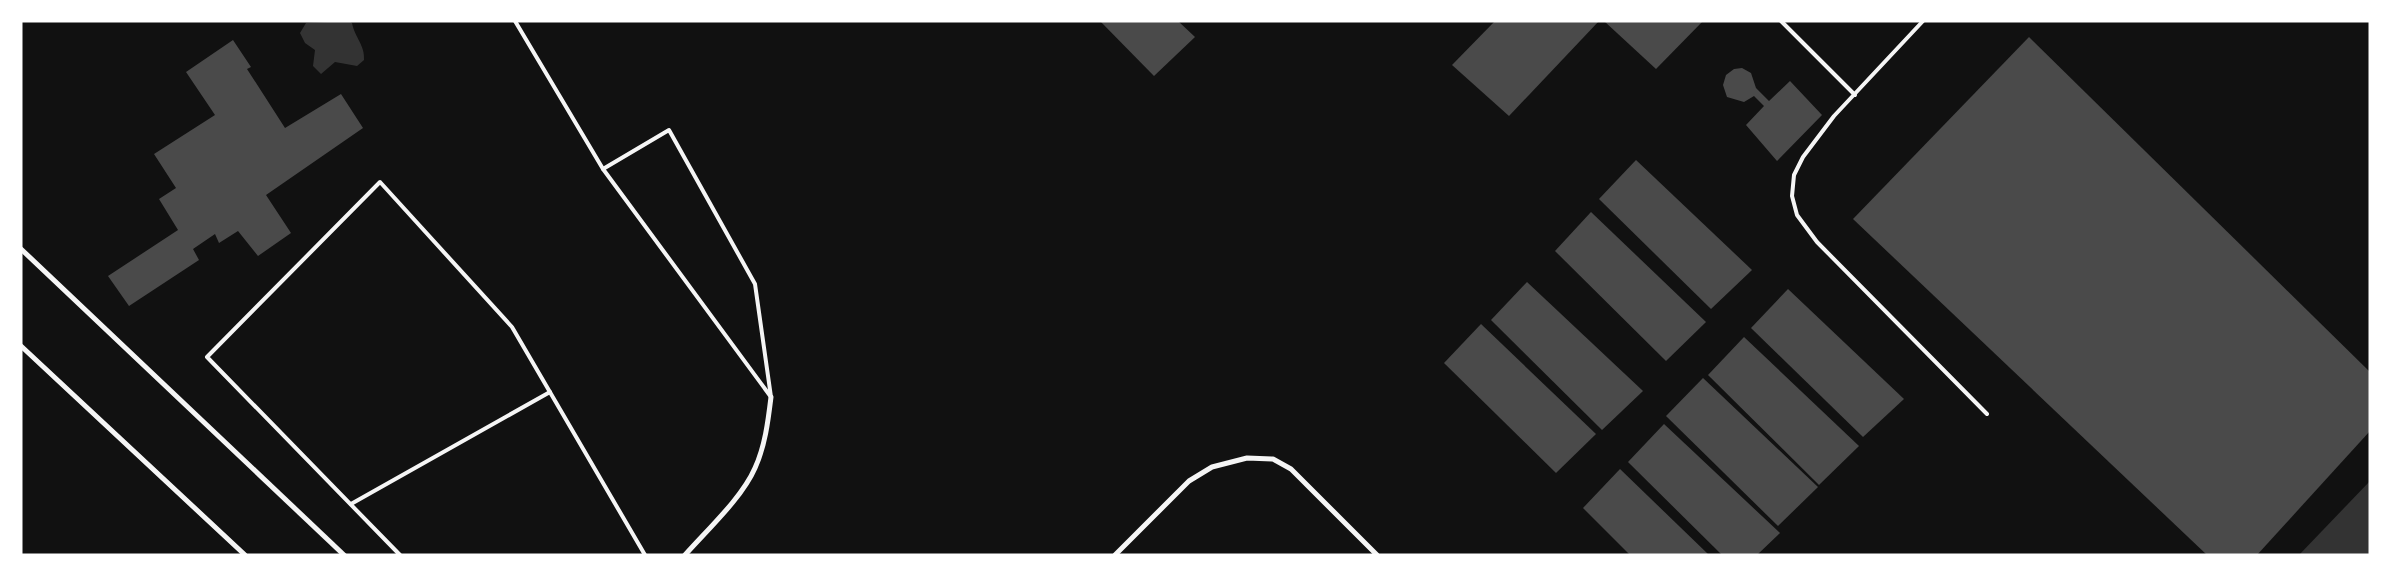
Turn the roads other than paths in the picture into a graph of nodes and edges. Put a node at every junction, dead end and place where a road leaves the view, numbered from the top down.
1 (515, 21) edge
2 (1781, 21) edge
3 (1923, 21) edge
4 (1855, 95) junction
5 (603, 169) junction
6 (21, 249) edge
7 (21, 346) edge
8 (550, 392) junction
9 (772, 398) junction
10 (1987, 414) dead end
11 (351, 504) junction
12 (245, 555) edge
13 (344, 555) edge
14 (400, 555) edge
15 (645, 555) edge
16 (685, 555) edge
17 (1116, 555) edge
18 (1377, 555) edge

1 - 5 lane
2 - 4 lane
3 - 4 lane
4 - 10 lane
5 - 9 lane
5 - 9 lane
6 - 13 street
7 - 12 street
8 - 11 lane
8 - 11 lane
8 - 15 lane
9 - 16 street
11 - 14 lane
17 - 18 street

